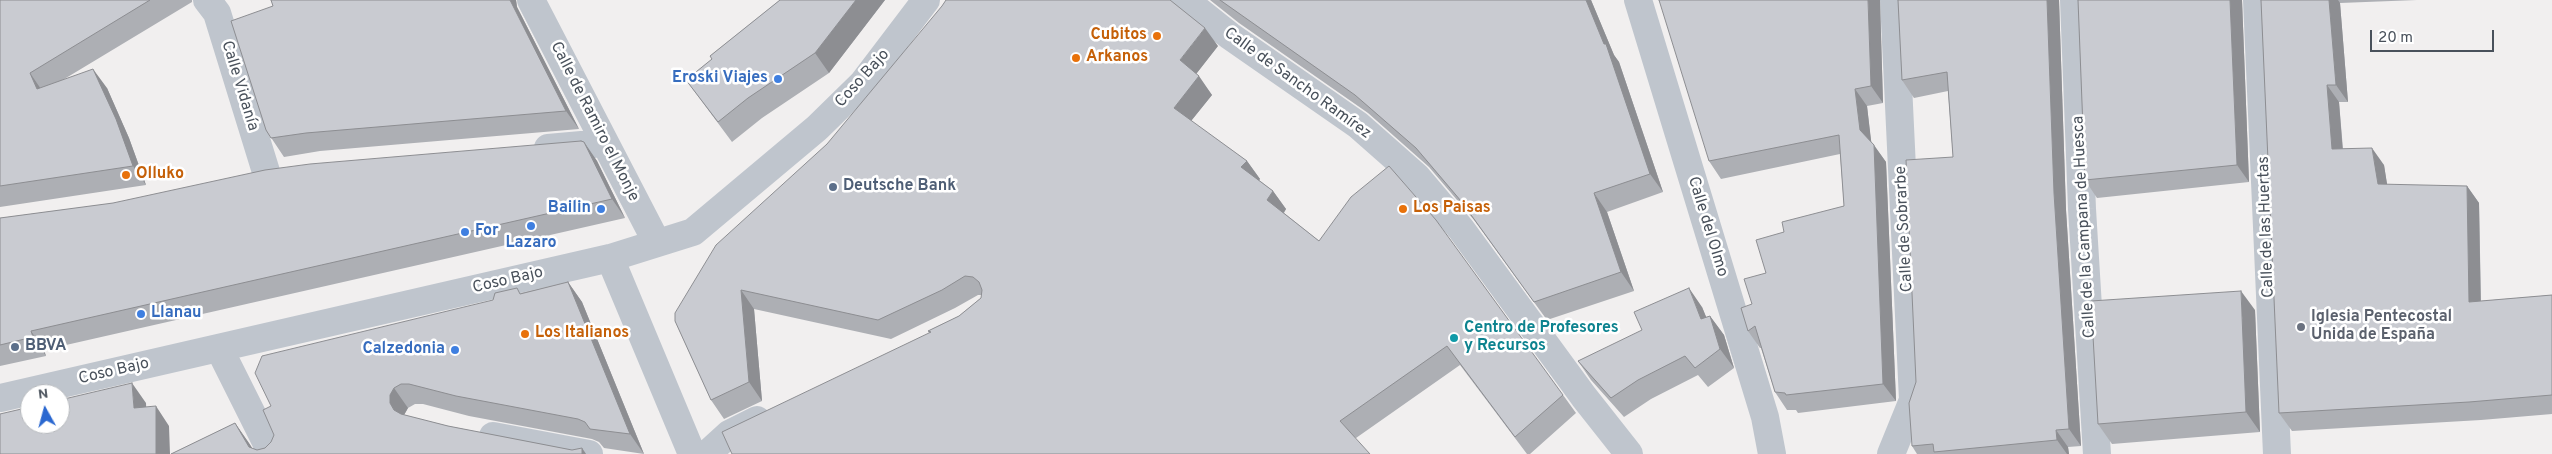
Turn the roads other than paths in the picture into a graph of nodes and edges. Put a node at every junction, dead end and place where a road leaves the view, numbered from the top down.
1 (207, 0) edge
2 (531, 0) edge
3 (926, 0) edge
4 (1184, 0) edge
5 (1638, 0) edge
6 (1894, 0) edge
7 (2074, 0) edge
8 (2257, 0) edge
9 (604, 143) junction
10 (526, 150) edge
11 (294, 171) edge
12 (267, 175) junction
13 (239, 181) edge
14 (657, 243) junction
15 (610, 258) junction
16 (219, 348) junction
17 (0, 398) edge
18 (783, 408) edge
19 (466, 431) edge
20 (272, 454) edge
21 (589, 454) edge
22 (692, 454) edge
23 (707, 454) edge
24 (1629, 454) edge
25 (1772, 454) edge
26 (1891, 454) edge
27 (2097, 454) edge
28 (2277, 454) edge

1 - 12 street, Calle Vidanía
2 - 9 street, Calle de Ramiro el Monje
3 - 14 street, Coso Bajo
4 - 24 street, Calle de Sancho Ramírez
5 - 25 street, Calle del Olmo
6 - 26 street, Calle de Sobrarbe
7 - 27 street, Calle de la Campana de Huesca
8 - 28 street, Calle de las Huertas
9 - 10 street
9 - 14 street, Calle de Ramiro el Monje
11 - 12 street
12 - 13 street
14 - 15 street, Coso Bajo
15 - 16 street, Coso Bajo
15 - 22 street
16 - 17 street, Coso Bajo
16 - 20 street
18 - 23 street
19 - 21 street

